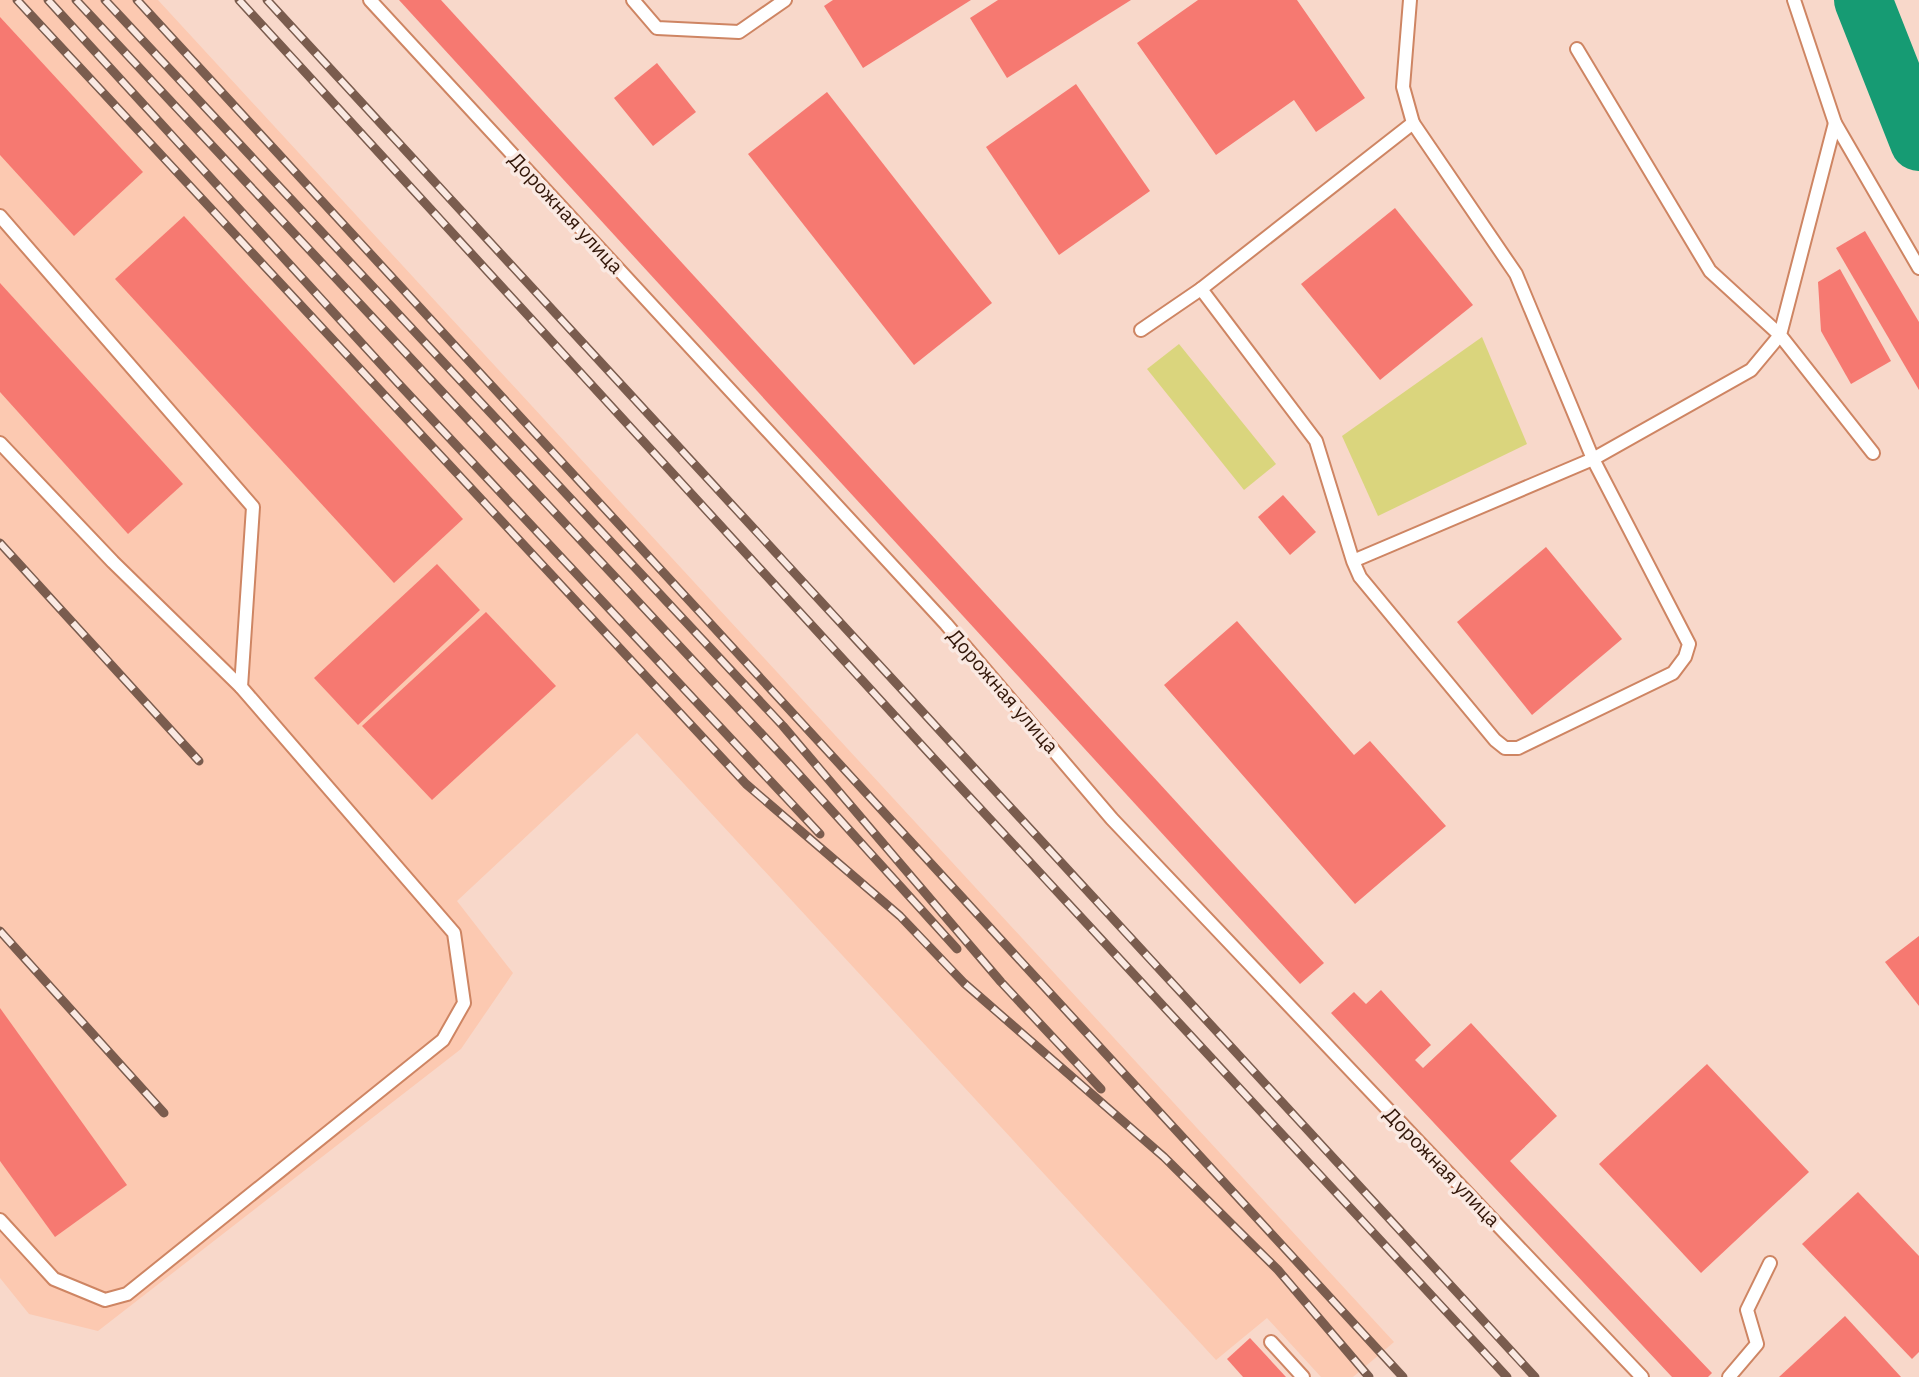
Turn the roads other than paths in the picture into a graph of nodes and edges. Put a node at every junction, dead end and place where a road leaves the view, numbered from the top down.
1 (370, 0) edge
2 (633, 0) edge
3 (785, 0) edge
4 (1410, 0) edge
5 (1794, 0) edge
6 (1577, 49) dead end
7 (1413, 123) junction
8 (1835, 123) junction
9 (0, 216) edge
10 (1919, 268) edge
11 (1201, 289) junction
12 (1141, 330) dead end
13 (1780, 335) junction
14 (0, 443) edge
15 (1873, 453) dead end
16 (1593, 459) junction
17 (1353, 561) junction
18 (241, 687) junction
19 (0, 1220) edge
20 (1770, 1263) dead end
21 (1271, 1342) dead end
22 (1303, 1377) edge
23 (1642, 1377) edge
24 (1729, 1377) edge

1 - 23 lane, Дорожная улица
2 - 3 lane
4 - 7 lane
5 - 8 lane
6 - 13 lane
7 - 11 lane
7 - 16 lane
8 - 10 lane
8 - 13 lane
9 - 18 lane
11 - 12 lane
11 - 17 lane
13 - 15 lane
13 - 16 lane
14 - 18 lane
16 - 17 lane
16 - 17 lane
18 - 19 lane
20 - 24 lane
21 - 22 lane

